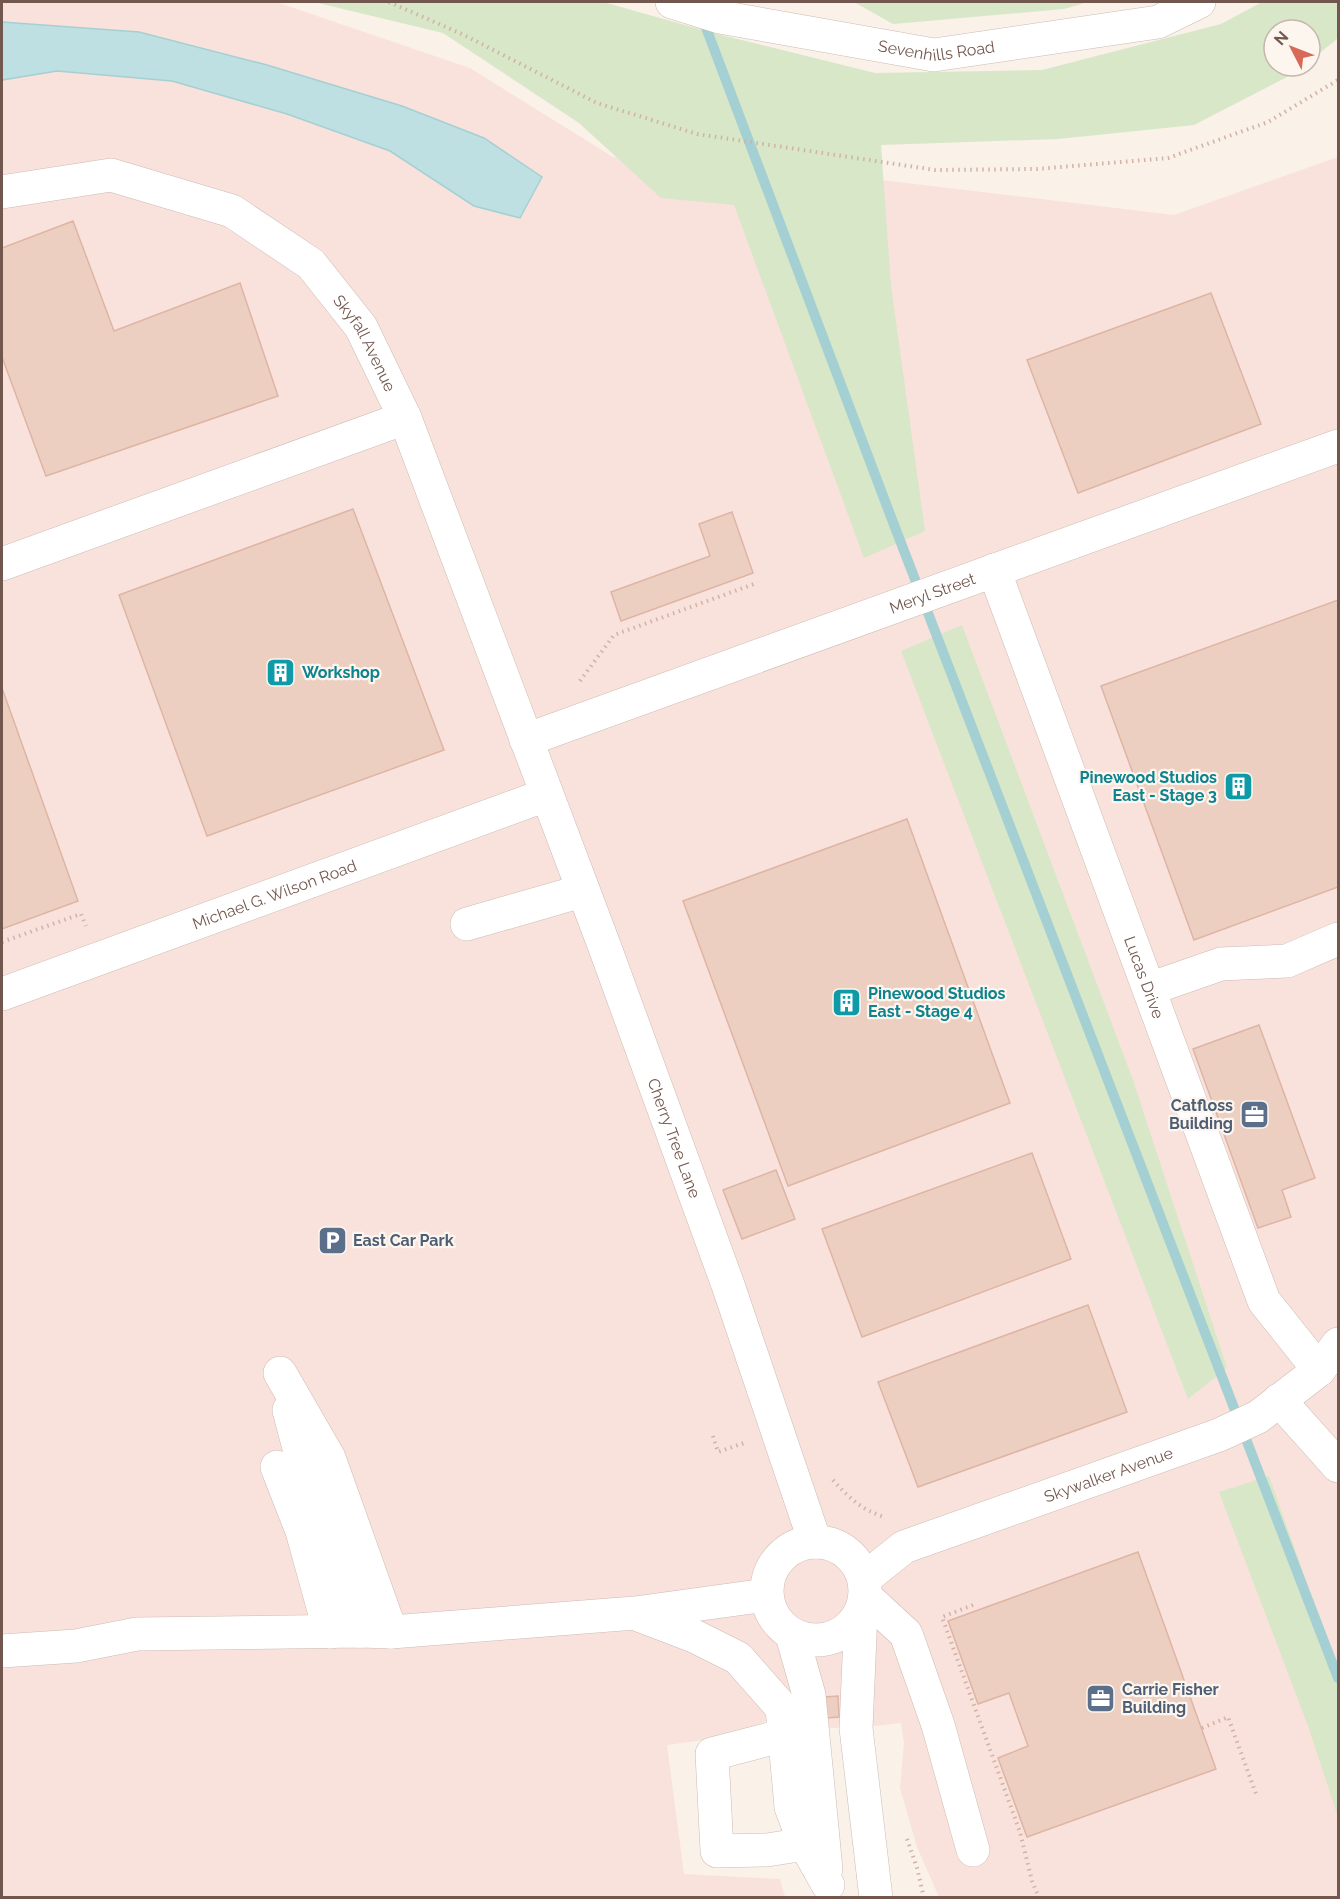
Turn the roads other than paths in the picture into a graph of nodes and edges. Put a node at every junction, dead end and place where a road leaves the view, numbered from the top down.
1 (1199, 2) edge
2 (675, 3) edge
3 (2, 192) edge
4 (405, 418) junction
5 (1338, 446) edge
6 (2, 564) edge
7 (994, 570) junction
8 (526, 740) junction
9 (546, 795) junction
10 (582, 891) junction
11 (467, 924) dead end
12 (1338, 939) edge
13 (1149, 988) junction
14 (2, 994) edge
15 (1338, 1344) edge
16 (1319, 1370) junction
17 (1269, 1408) junction
18 (1338, 1466) edge
19 (277, 1467) dead end
20 (815, 1542) junction
21 (766, 1595) junction
22 (863, 1596) junction
23 (635, 1613) junction
24 (360, 1632) junction
25 (792, 1635) junction
26 (76, 1646) junction
27 (2, 1651) edge
28 (2, 1673) edge
29 (786, 1735) junction
30 (805, 1844) junction
31 (973, 1850) dead end
32 (828, 1892) edge
33 (876, 1898) edge

1 - 2 street, Sevenhills Road
3 - 4 street, Skyfall Avenue
4 - 6 street
4 - 8 street, Skyfall Avenue
5 - 7 street, Meryl Street
7 - 8 street, Meryl Street
7 - 13 street, Lucas Drive
8 - 9 street, Cherry Tree Lane
9 - 10 street, Cherry Tree Lane
9 - 14 street, Michael G. Wilson Road
10 - 11 street
10 - 20 street, Cherry Tree Lane
12 - 13 street
13 - 16 street, Lucas Drive
15 - 16 street, Skywalker Avenue
16 - 17 street, Skywalker Avenue
17 - 18 street
17 - 22 street, Skywalker Avenue
19 - 24 street
20 - 21 street
20 - 22 street
21 - 23 street
21 - 25 street
22 - 25 street
22 - 31 street
22 - 33 street
23 - 24 street
23 - 29 street
24 - 24 street
24 - 26 street
25 - 32 street
26 - 27 street
26 - 28 street
29 - 30 street
29 - 30 street
30 - 32 street

